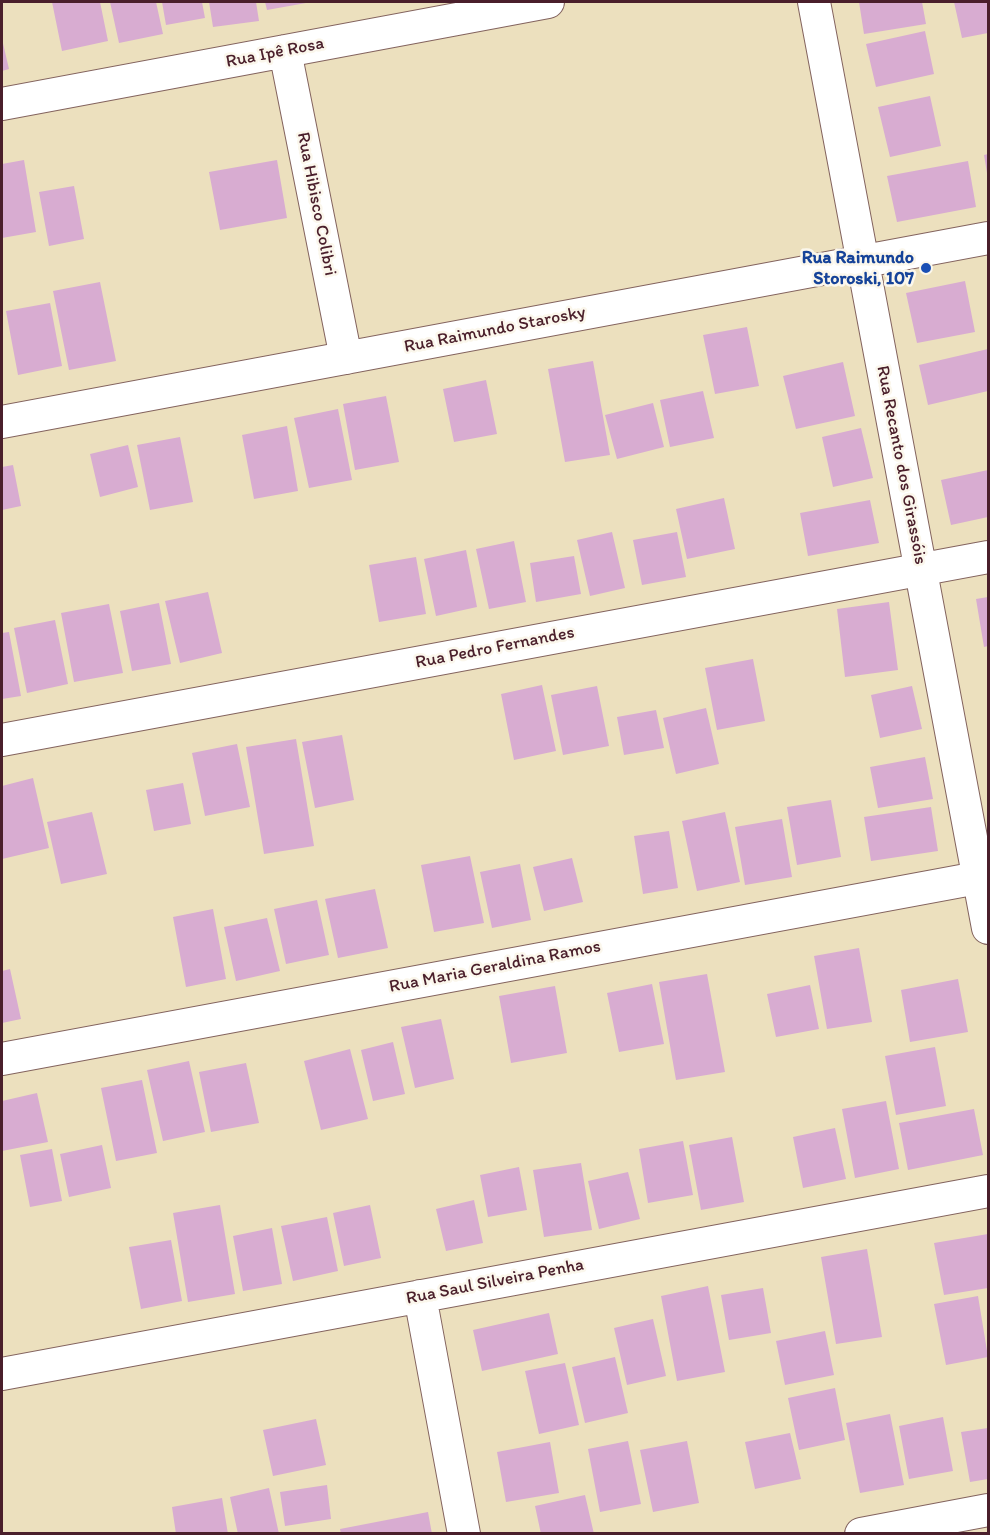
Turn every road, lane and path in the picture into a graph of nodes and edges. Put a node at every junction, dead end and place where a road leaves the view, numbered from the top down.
1 (548, 2) edge
2 (814, 2) edge
3 (285, 51) junction
4 (2, 104) edge
5 (988, 238) edge
6 (863, 262) junction
7 (346, 358) junction
8 (2, 422) edge
9 (988, 557) edge
10 (921, 569) junction
11 (2, 740) edge
12 (984, 876) edge
13 (988, 928) edge
14 (2, 1059) edge
15 (988, 1191) edge
16 (420, 1296) junction
17 (2, 1374) edge
18 (988, 1510) edge
19 (464, 1533) edge
20 (861, 1533) edge

1 - 3 street, Rua Ipê Rosa
2 - 6 street, Rua Recanto dos Girassóis
3 - 4 street, Rua Ipê Rosa
3 - 7 street, Rua Hibisco Colibri
5 - 6 street, Rua Raimundo Starosky
6 - 7 street, Rua Raimundo Starosky
6 - 10 street, Rua Recanto dos Girassóis
7 - 8 street, Rua Raimundo Starosky
9 - 10 street, Rua Pedro Fernandes
10 - 11 street, Rua Pedro Fernandes
10 - 12 street, Rua Recanto dos Girassóis
12 - 13 street, Rua Recanto dos Girassóis
12 - 14 street, Rua Maria Geraldina Ramos
15 - 16 street, Rua Saul Silveira Penha
16 - 17 street, Rua Saul Silveira Penha
16 - 19 street
18 - 20 street

